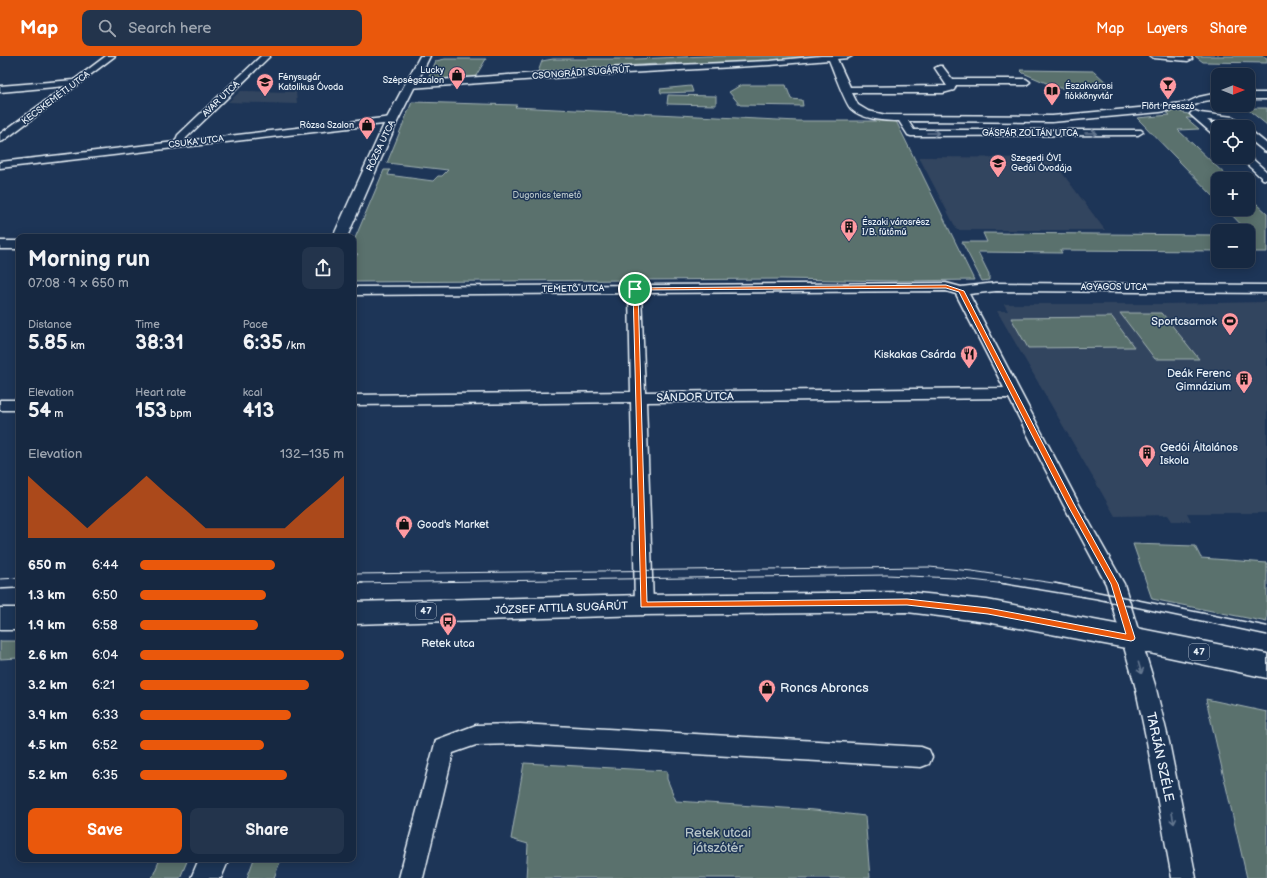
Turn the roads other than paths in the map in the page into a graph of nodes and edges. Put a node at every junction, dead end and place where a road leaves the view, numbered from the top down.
1 (111, 56) edge
2 (266, 56) edge
3 (424, 56) edge
4 (848, 56) edge
5 (1154, 56) edge
6 (832, 58) junction
7 (1188, 59) dead end
8 (939, 68) dead end
9 (76, 82) junction
10 (949, 82) junction
11 (1026, 82) dead end
12 (410, 85) junction
13 (0, 89) edge
14 (846, 90) junction
15 (1255, 96) edge
16 (1267, 96) edge
17 (1211, 97) edge
18 (1190, 104) junction
19 (1119, 113) junction
20 (1198, 116) junction
21 (902, 119) junction
22 (392, 120) junction
23 (1231, 120) edge
24 (1211, 128) edge
25 (0, 139) edge
26 (1255, 139) edge
27 (179, 144) junction
28 (1267, 149) edge
29 (1252, 164) edge
30 (0, 165) edge
31 (1267, 177) edge
32 (341, 234) edge
33 (16, 244) edge
34 (0, 245) edge
35 (1267, 288) edge
36 (635, 289) junction
37 (356, 291) edge
38 (961, 291) junction
39 (1014, 393) junction
40 (638, 397) junction
41 (356, 400) edge
42 (16, 404) edge
43 (0, 405) edge
44 (644, 605) junction
45 (356, 614) edge
46 (0, 619) edge
47 (16, 619) edge
48 (1131, 638) junction
49 (1267, 666) edge
50 (922, 757) dead end
51 (213, 862) edge
52 (206, 878) edge
53 (411, 878) edge
54 (1184, 878) edge

1 - 9 street, KECSKEMÉTI UTCA
2 - 27 street, AVAR UTCA
3 - 12 street, RÓZSA UTCA
4 - 6 street, CSONGRÁDI SUGÁRÚT
5 - 7 street
6 - 12 street, CSONGRÁDI SUGÁRÚT
6 - 14 street, GÁSPÁR ZOLTÁN UTCA
8 - 10 street
9 - 13 street
9 - 25 street, KECSKEMÉTI UTCA
10 - 11 street
10 - 14 street
12 - 22 street, RÓZSA UTCA
14 - 21 street, GÁSPÁR ZOLTÁN UTCA
15 - 16 street
17 - 18 street, GÁSPÁR ZOLTÁN UTCA
18 - 19 street, GÁSPÁR ZOLTÁN UTCA
18 - 20 street
19 - 21 street, GÁSPÁR ZOLTÁN UTCA
21 -> 19 street, GÁSPÁR ZOLTÁN UTCA
20 - 23 street
20 - 24 street
22 - 27 street, CSUKA UTCA
22 - 32 street, RÓZSA UTCA
26 - 28 street
27 - 30 street, CSUKA UTCA
29 - 31 street
33 - 34 street
35 - 38 street, AGYAGOS UTCA
36 - 37 street, TEMETŐ UTCA
36 - 38 street, TEMETŐ UTCA
36 - 40 street
38 - 39 street, TARJÁN SZÉLE
39 - 40 street, SÁNDOR UTCA
39 - 48 street, TARJÁN SZÉLE
40 - 41 street, SÁNDOR UTCA
40 - 44 street
42 - 43 street
44 - 45 main road, JÓZSEF ATTILA SUGÁRÚT / 47
44 - 48 main road, JÓZSEF ATTILA SUGÁRÚT / 47
46 - 47 main road
48 - 49 main road, JÓZSEF ATTILA SUGÁRÚT / 47
48 -> 54 street, TARJÁN SZÉLE
50 - 53 street
51 - 52 street

